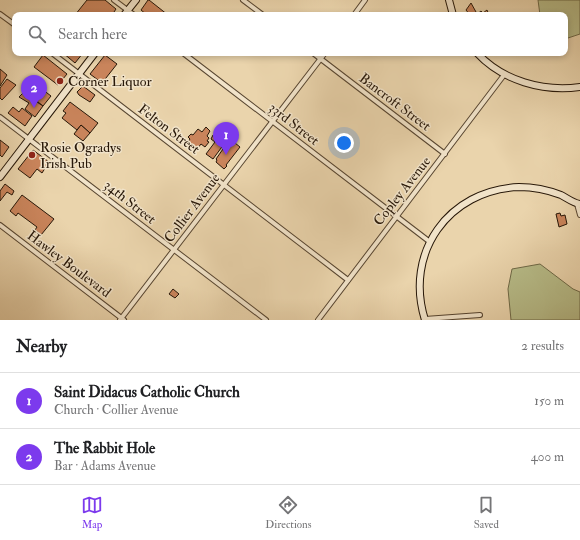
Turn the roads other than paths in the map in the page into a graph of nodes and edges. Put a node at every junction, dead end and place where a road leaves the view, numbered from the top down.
1 (114, 0) edge
2 (136, 0) edge
3 (244, 0) edge
4 (365, 0) edge
5 (449, 0) edge
6 (125, 12) edge
7 (127, 12) edge
8 (259, 12) edge
9 (356, 12) edge
10 (452, 12) edge
11 (0, 14) edge
12 (12, 23) edge
13 (56, 56) edge
14 (93, 56) edge
15 (187, 56) edge
16 (316, 56) edge
17 (322, 56) edge
18 (481, 56) edge
19 (320, 59) junction
20 (79, 74) junction
21 (504, 75) junction
22 (580, 87) edge
23 (0, 117) edge
24 (273, 121) junction
25 (30, 139) junction
26 (445, 154) junction
27 (0, 177) edge
28 (224, 184) junction
29 (578, 204) edge
30 (580, 215) edge
31 (396, 217) junction
32 (0, 225) edge
33 (430, 242) junction
34 (174, 250) junction
35 (348, 280) junction
36 (480, 315) dead end
37 (122, 319) edge
38 (266, 320) edge
39 (318, 320) edge
40 (425, 320) edge

1 - 6 street
2 - 7 street
3 - 8 street
4 - 9 street
5 - 10 street
11 - 12 street
13 - 20 street, Felton Street
14 - 20 street
15 - 24 street, 33rd Street
16 - 19 street, Bancroft Street
17 - 19 street, Collier Avenue
18 - 21 street
19 - 24 street, Collier Avenue
19 - 26 street, Bancroft Street
20 - 25 street
20 - 28 street, Felton Street
21 - 22 street
21 - 26 street, Copley Avenue
23 - 25 street, 34th Street
24 - 28 street, Collier Avenue
24 - 31 street, 33rd Street
25 - 27 street
25 - 34 street, 34th Street
26 - 31 street, Copley Avenue
28 - 34 street, Collier Avenue
28 - 35 street, Felton Street
29 - 30 street
29 - 33 street
31 - 33 street, 33rd Street
31 - 35 street, Copley Avenue
32 - 37 street, Hawley Boulevard
33 - 40 street
34 - 37 street, Collier Avenue
34 - 38 street, 34th Street
35 - 39 street, Copley Avenue
36 - 40 street

